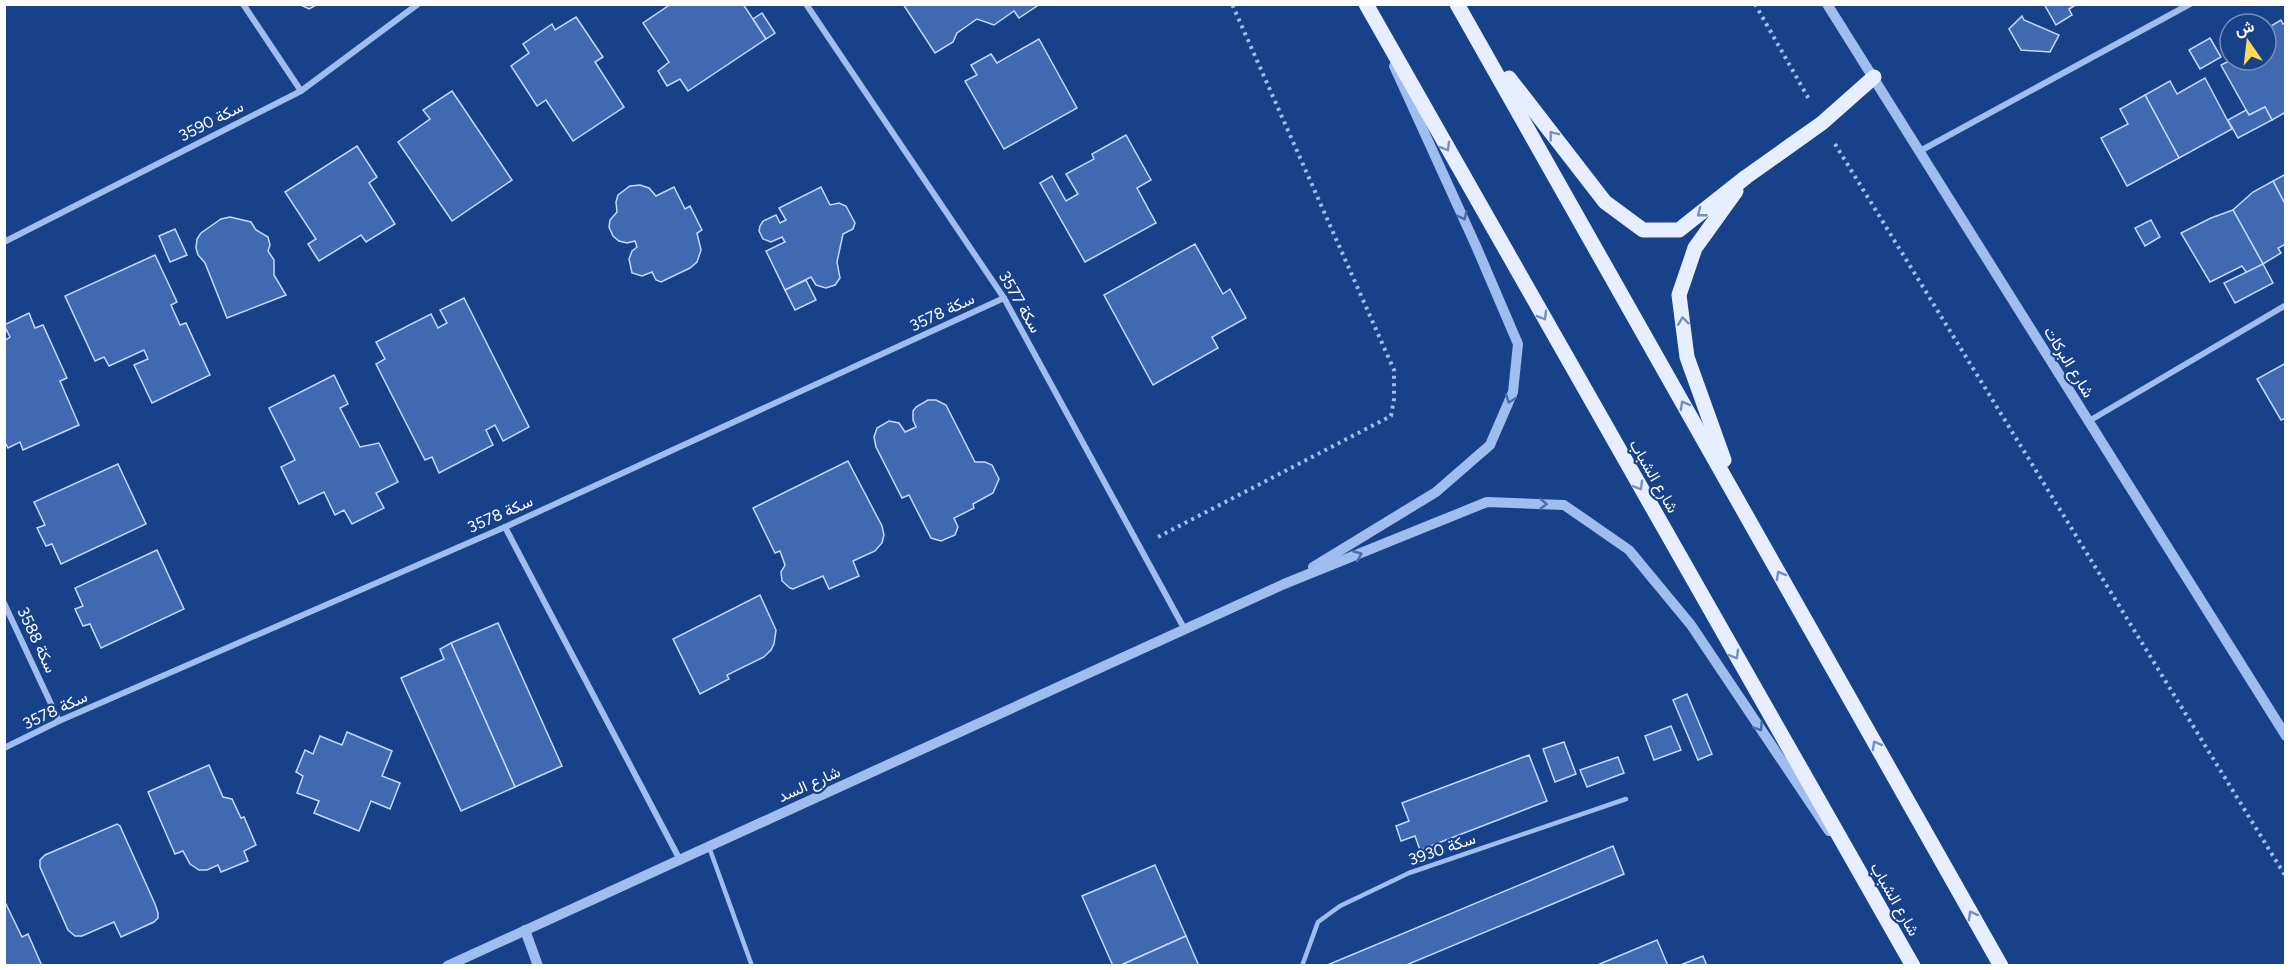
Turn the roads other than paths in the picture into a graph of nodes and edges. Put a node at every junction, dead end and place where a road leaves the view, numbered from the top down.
1 (243, 4) edge
2 (418, 4) edge
3 (806, 4) edge
4 (1457, 4) edge
5 (1827, 4) edge
6 (2190, 4) edge
7 (1367, 7) edge
8 (1476, 35) junction
9 (1874, 77) junction
10 (301, 91) junction
11 (1920, 151) junction
12 (1746, 177) junction
13 (4, 242) edge
14 (1004, 298) junction
15 (2286, 305) edge
16 (2089, 421) junction
17 (1746, 515) junction
18 (505, 527) junction
19 (1284, 584) junction
20 (4, 603) edge
21 (1185, 630) junction
22 (59, 721) junction
23 (2286, 736) edge
24 (4, 748) edge
25 (1626, 799) dead end
26 (709, 847) junction
27 (680, 860) junction
28 (1874, 899) junction
29 (525, 930) junction
30 (447, 966) edge
31 (538, 966) edge
32 (752, 966) edge
33 (1302, 966) edge
34 (1912, 966) edge
35 (2001, 966) edge

1 - 10 street
2 - 10 street, سكة 3590
3 - 14 street, سكة 3577
4 - 8 main road
5 - 9 street, شارع البركات
6 - 11 street
7 -> 19 street
7 -> 28 main road, شارع الشباب
12 -> 8 main road
17 -> 8 main road
9 - 11 street, شارع البركات
9 - 12 main road
10 - 13 street, سكة 3590
11 - 16 street, شارع البركات
17 -> 12 main road
14 - 18 street, سكة 3578
14 - 21 street, سكة 3577
15 - 16 street
16 - 23 street, شارع البركات
35 -> 17 main road
18 - 22 street, سكة 3578
18 - 27 street
19 - 21 street, شارع السد
19 -> 28 street
20 - 22 street, سكة 3588
21 - 26 street, شارع السد
22 - 24 street, سكة 3578
25 - 33 lane, سكة 3930
26 - 27 street, شارع السد
26 - 32 lane
27 - 29 street, شارع السد
28 - 34 main road, شارع الشباب
29 - 30 street, شارع السد
29 - 31 street

